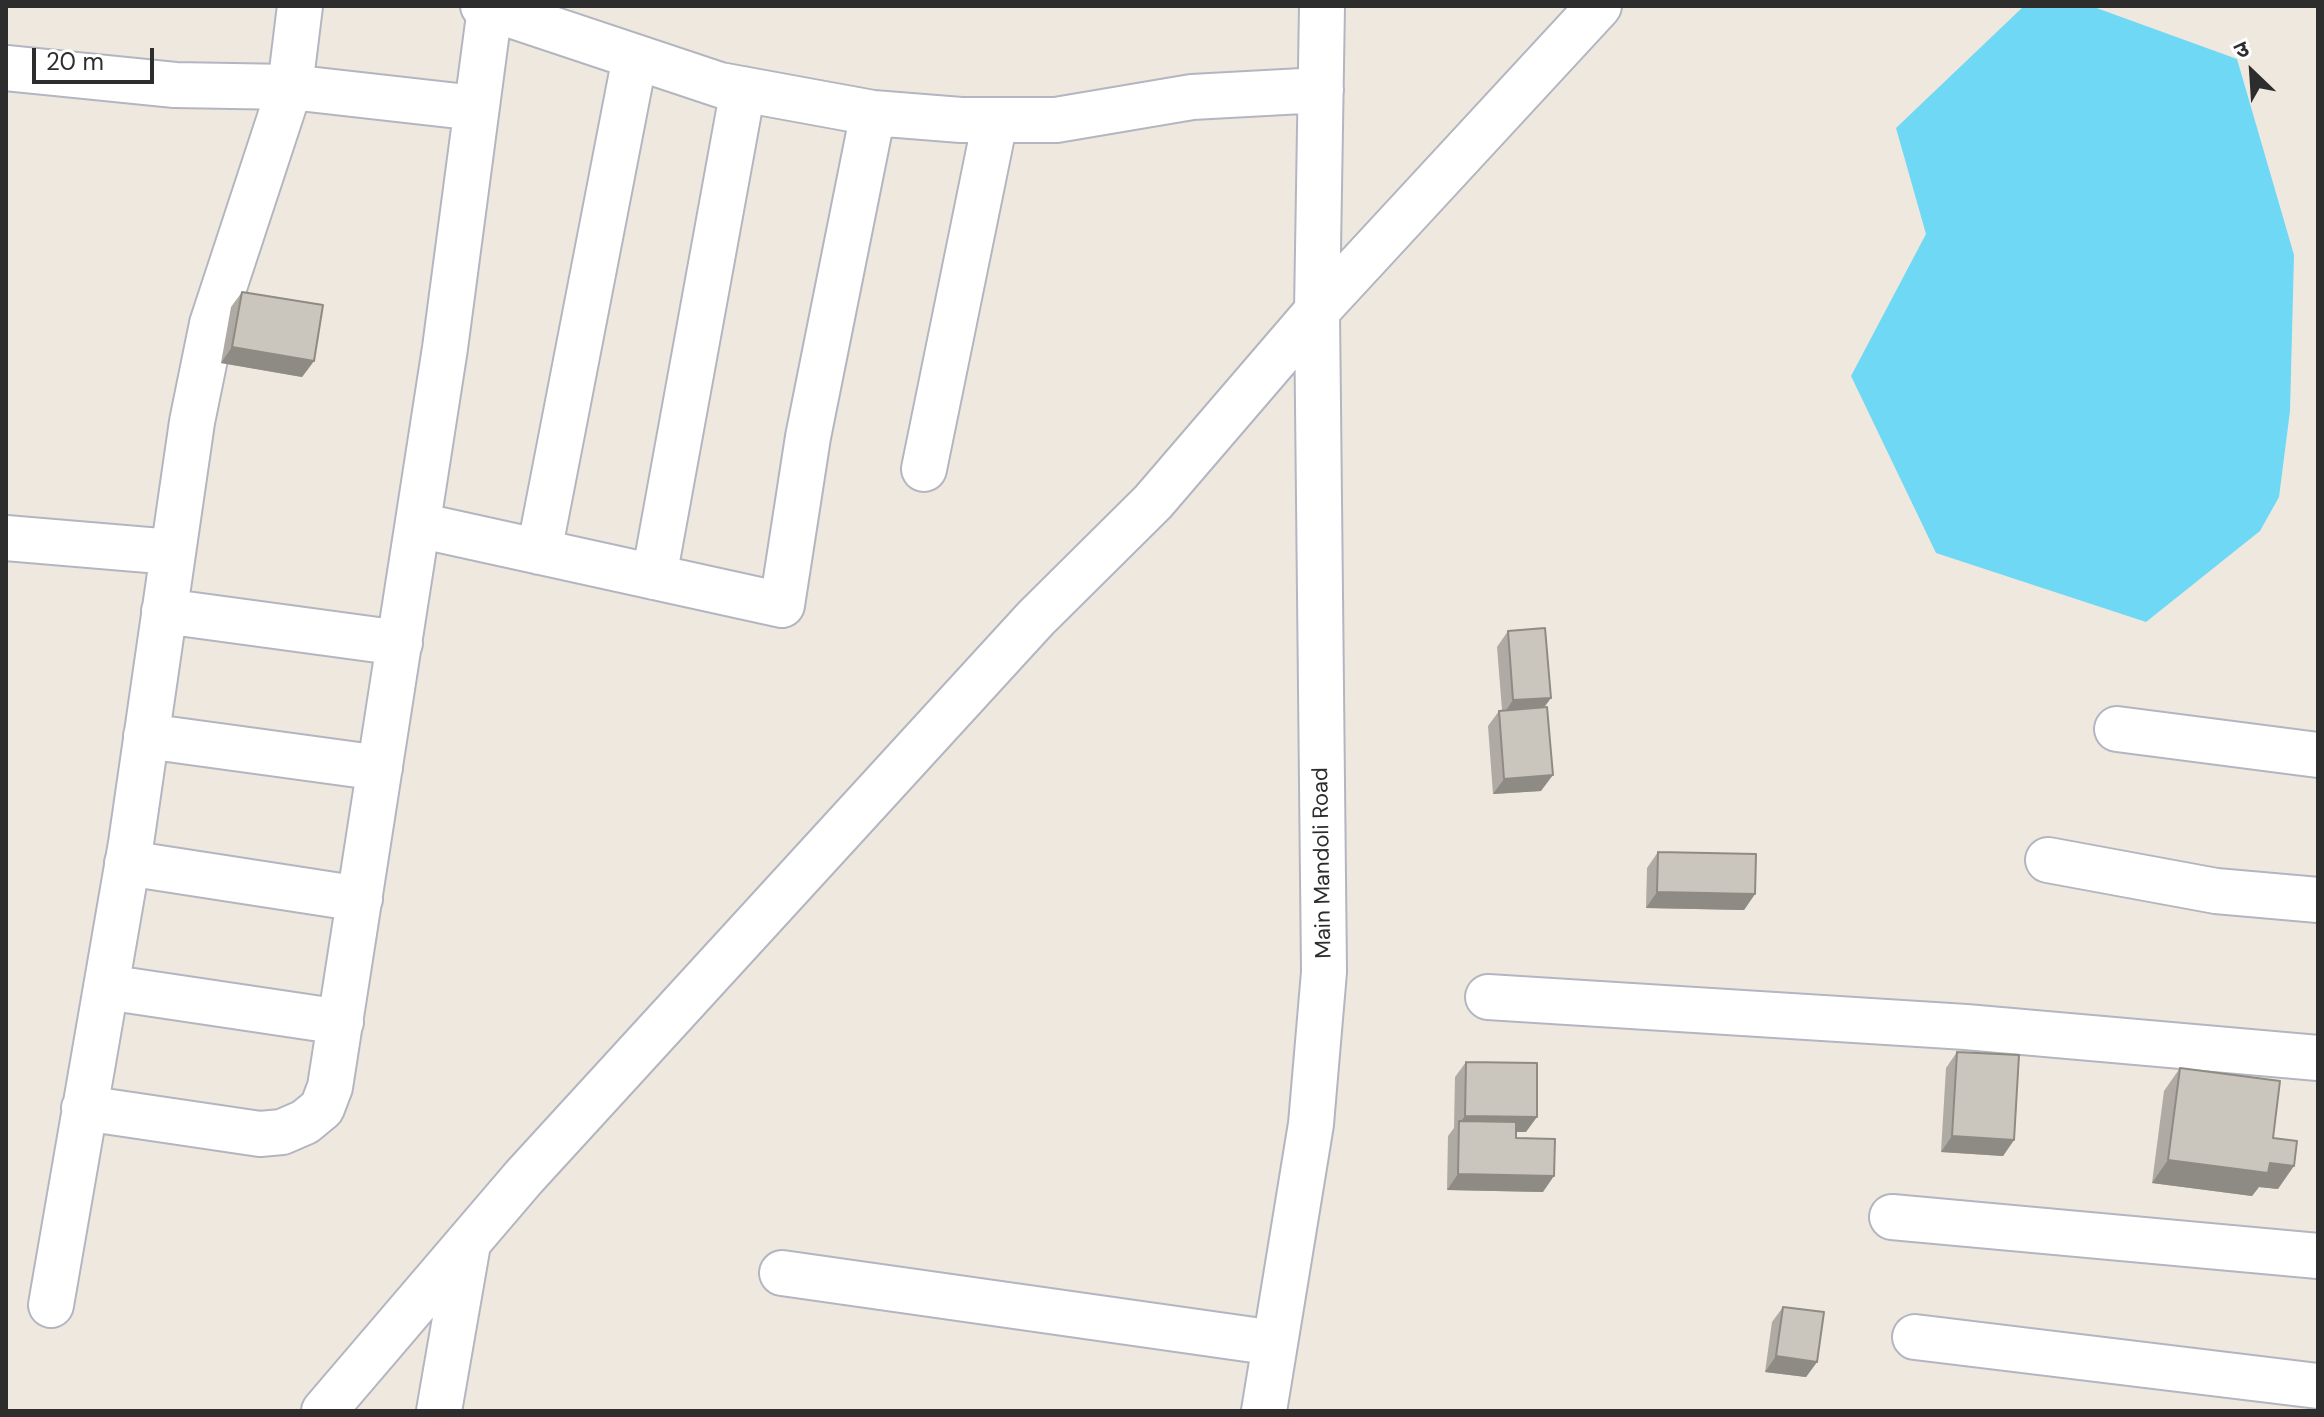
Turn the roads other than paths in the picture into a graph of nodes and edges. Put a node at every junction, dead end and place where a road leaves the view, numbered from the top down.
1 (300, 6) edge
2 (1322, 6) edge
3 (1599, 6) edge
4 (486, 7) edge
5 (635, 57) junction
6 (6, 68) edge
7 (290, 87) junction
8 (743, 89) junction
9 (1321, 90) junction
10 (476, 108) junction
11 (873, 113) junction
12 (995, 121) junction
13 (1317, 311) junction
14 (924, 469) dead end
15 (418, 525) junction
16 (6, 538) edge
17 (172, 552) junction
18 (539, 552) junction
19 (654, 577) junction
20 (164, 611) junction
21 (400, 643) junction
22 (2117, 729) dead end
23 (146, 736) junction
24 (2318, 755) edge
25 (380, 768) junction
26 (2048, 860) dead end
27 (127, 863) junction
28 (360, 899) junction
29 (2318, 900) edge
30 (106, 987) junction
31 (1488, 997) dead end
32 (341, 1022) junction
33 (2318, 1058) edge
34 (84, 1108) junction
35 (1892, 1217) dead end
36 (468, 1242) junction
37 (2318, 1256) edge
38 (782, 1273) dead end
39 (51, 1305) dead end
40 (1915, 1337) dead end
41 (1275, 1343) junction
42 (2318, 1386) edge
43 (324, 1411) edge
44 (439, 1411) edge
45 (1264, 1411) edge

1 - 7 street
2 - 9 street, Main Mandoli Road
3 - 13 street
4 - 5 street
4 - 10 street
5 - 8 street
5 - 18 street
6 - 7 street
7 - 10 street
7 - 17 street
8 - 11 street
8 - 19 street
9 - 12 street
9 - 13 street, Main Mandoli Road
10 - 15 street
11 - 12 street
11 - 19 street
12 - 14 street
13 - 36 street
13 - 41 street, Main Mandoli Road
15 - 18 street
15 - 21 street
16 - 17 street
17 - 20 street
18 - 19 street
20 - 21 street
20 - 23 street
21 - 25 street
22 - 24 street
23 - 25 street
23 - 27 street
25 - 28 street
26 - 29 street
27 - 28 street
27 - 30 street
28 - 32 street
30 - 32 street
30 - 34 street
31 - 33 street
32 - 34 street
34 - 39 street
35 - 37 street
36 - 43 street
36 - 44 street
38 - 41 street
40 - 42 street
41 - 45 street, Main Mandoli Road

